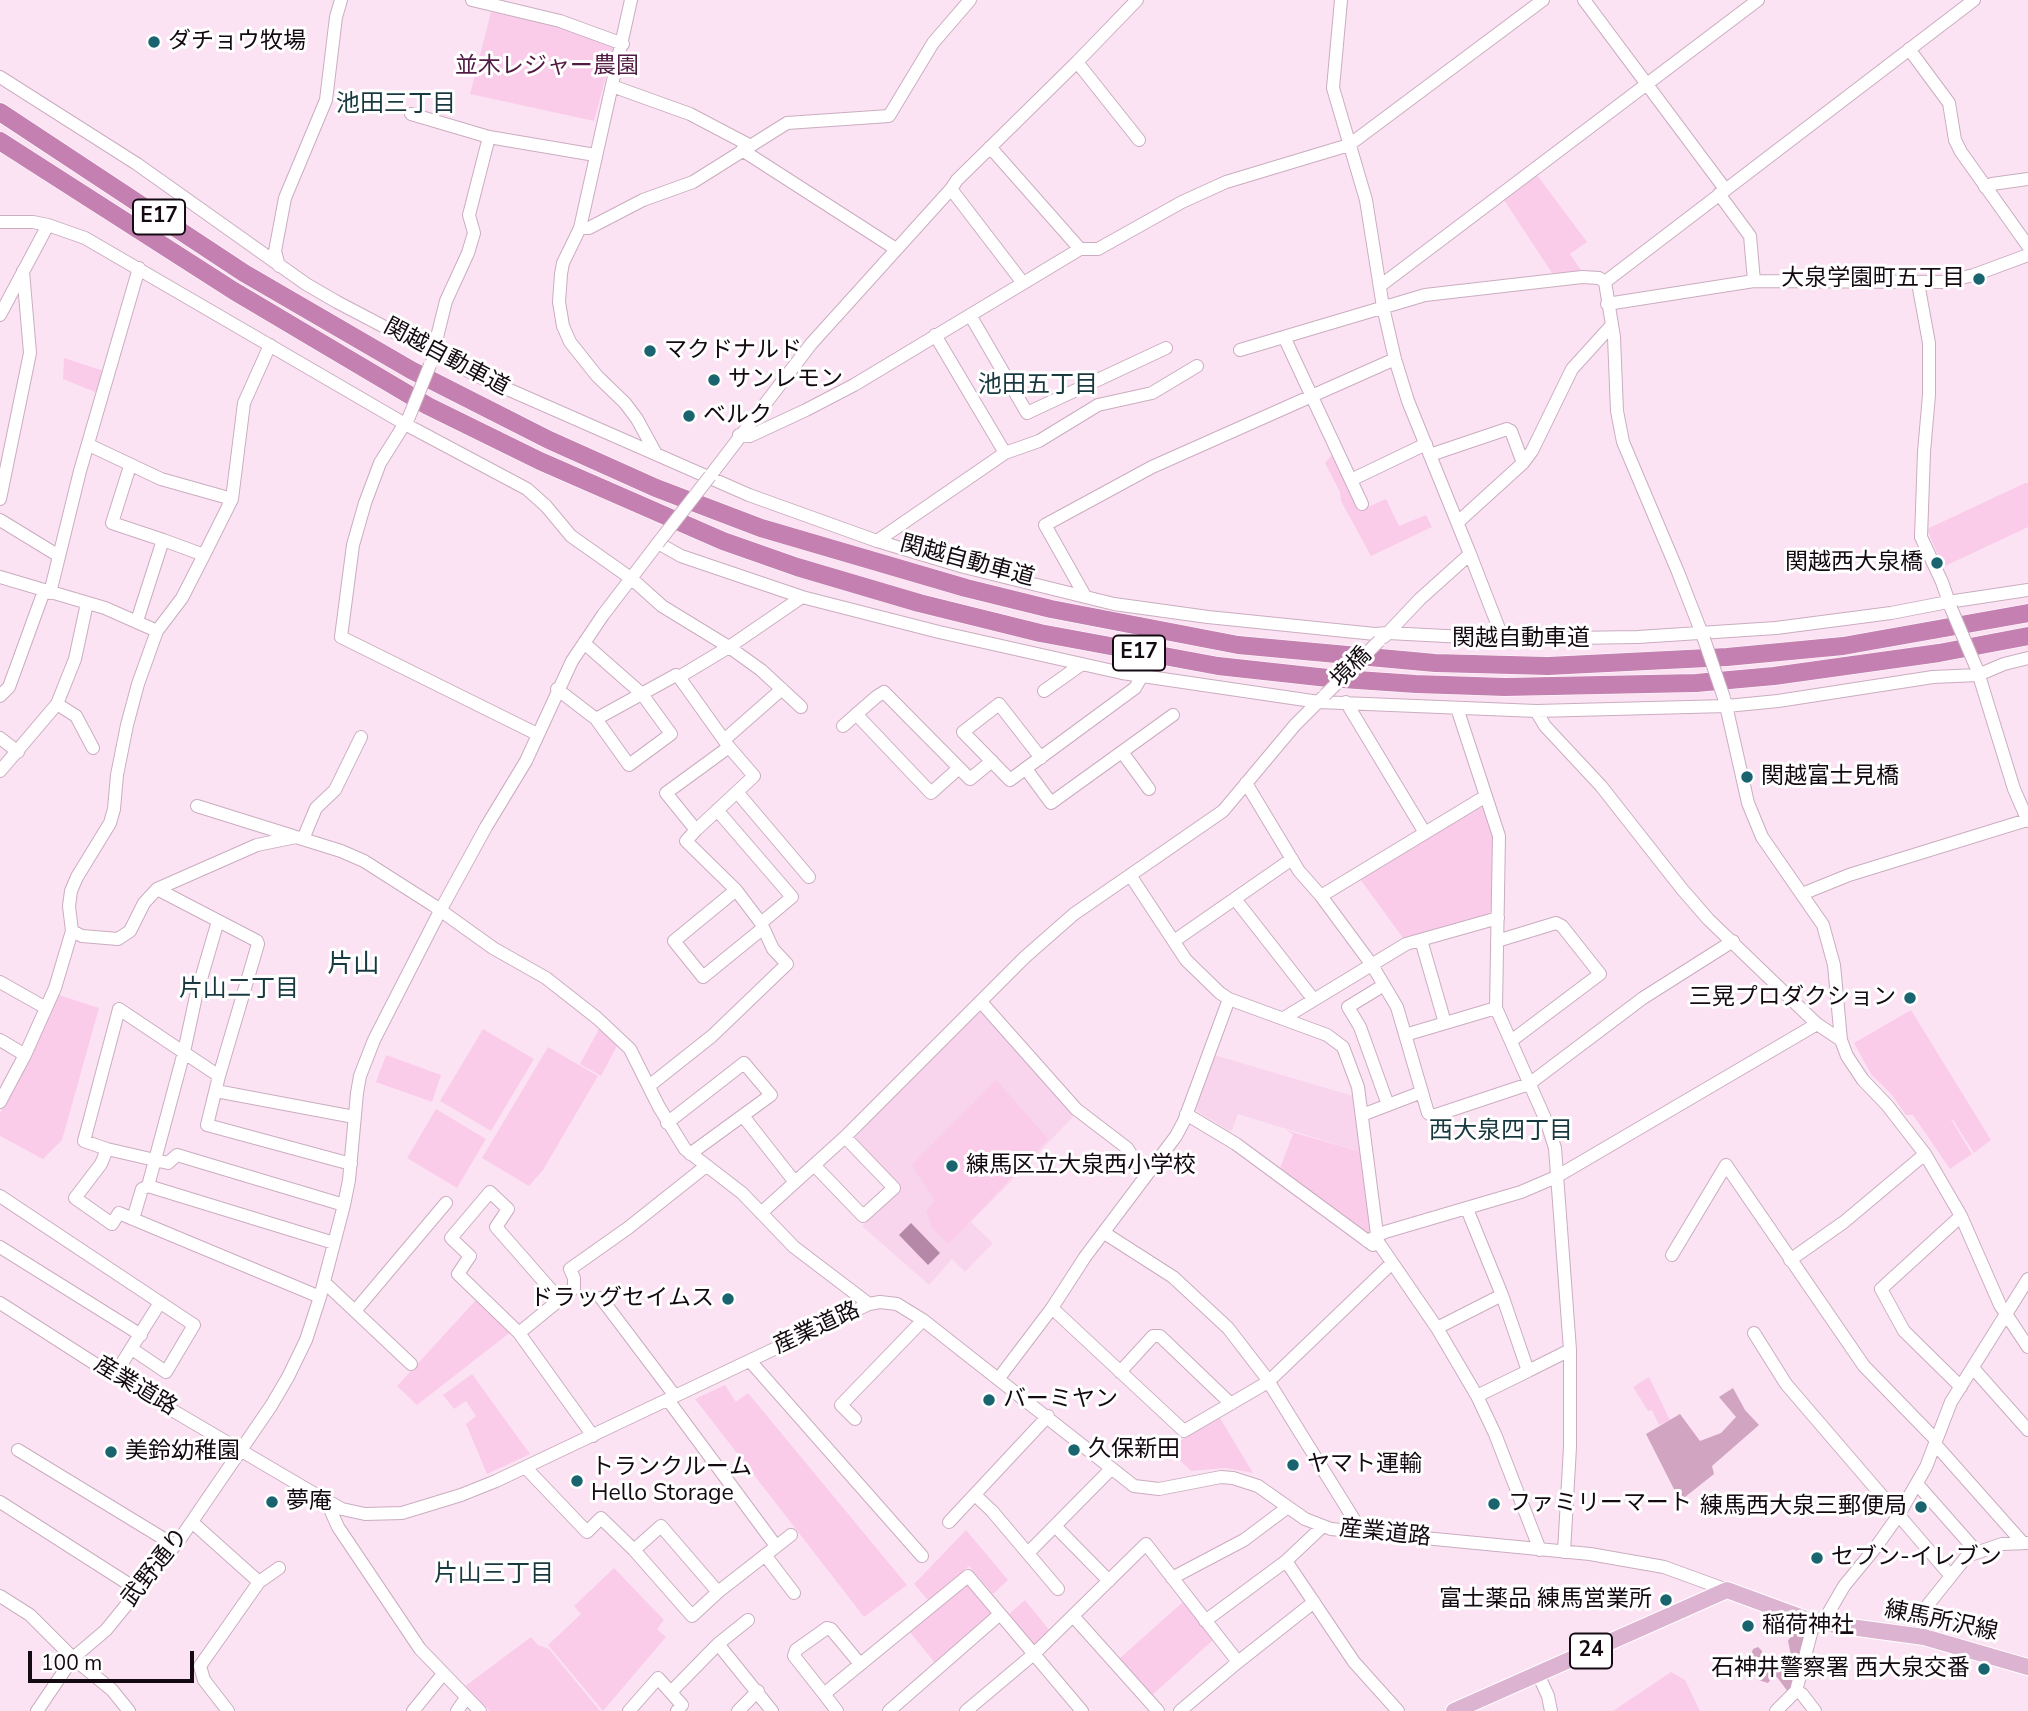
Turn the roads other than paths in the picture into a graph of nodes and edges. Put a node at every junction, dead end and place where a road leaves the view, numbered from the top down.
1 (341, 0) edge
2 (472, 0) edge
3 (631, 0) edge
4 (970, 0) edge
5 (1137, 0) edge
6 (1341, 0) edge
7 (1543, 0) edge
8 (1584, 0) edge
9 (1758, 0) edge
10 (1974, 0) edge
11 (623, 44) junction
12 (1909, 49) junction
13 (1077, 62) junction
14 (0, 77) edge
15 (1647, 84) junction
16 (612, 86) junction
17 (0, 112) edge
18 (411, 114) dead end
19 (489, 137) junction
20 (1139, 140) dead end
21 (0, 141) edge
22 (1349, 145) junction
23 (746, 148) junction
24 (990, 148) junction
25 (595, 155) junction
26 (2028, 179) edge
27 (1985, 187) junction
28 (951, 189) junction
29 (1722, 192) junction
30 (0, 222) edge
31 (48, 225) junction
32 (580, 228) junction
33 (2028, 246) edge
34 (896, 249) junction
35 (1080, 249) junction
36 (2028, 255) edge
37 (279, 266) junction
38 (139, 268) junction
39 (23, 271) junction
40 (1754, 281) junction
41 (1605, 282) junction
42 (1918, 283) junction
43 (1023, 284) junction
44 (1380, 286) junction
45 (1607, 304) junction
46 (1383, 307) junction
47 (0, 315) edge
48 (970, 315) junction
49 (1611, 326) junction
50 (935, 335) junction
51 (1285, 339) junction
52 (270, 345) junction
53 (1166, 348) dead end
54 (1240, 350) dead end
55 (432, 358) junction
56 (1395, 359) junction
57 (1196, 366) dead end
58 (1312, 397) junction
59 (407, 421) junction
60 (739, 435) junction
61 (89, 445) junction
62 (1428, 449) junction
63 (655, 452) junction
64 (1005, 453) junction
65 (1523, 463) junction
66 (130, 466) junction
67 (710, 477) junction
68 (1351, 480) junction
69 (0, 499) edge
70 (232, 499) junction
71 (1362, 504) dead end
72 (0, 520) edge
73 (1458, 522) junction
74 (163, 540) junction
75 (877, 541) junction
76 (658, 543) junction
77 (1470, 554) junction
78 (205, 555) junction
79 (59, 556) junction
80 (0, 577) edge
81 (632, 579) junction
82 (2028, 590) edge
83 (47, 592) junction
84 (1085, 596) junction
85 (802, 597) junction
86 (87, 603) junction
87 (1949, 605) junction
88 (2028, 613) edge
89 (137, 621) junction
90 (157, 631) junction
91 (2028, 636) edge
92 (1384, 637) junction
93 (1703, 637) junction
94 (1503, 639) junction
95 (584, 643) junction
96 (729, 647) junction
97 (2028, 658) edge
98 (1082, 664) junction
99 (1977, 671) junction
100 (1142, 676) junction
101 (679, 677) junction
102 (557, 689) junction
103 (782, 689) junction
104 (1044, 691) dead end
105 (642, 694) junction
106 (0, 696) edge
107 (1322, 699) junction
108 (1346, 702) junction
109 (1725, 702) junction
110 (57, 704) junction
111 (801, 706) dead end
112 (1457, 708) junction
113 (1536, 711) junction
114 (856, 714) junction
115 (1173, 715) dead end
116 (596, 719) junction
117 (843, 726) dead end
118 (537, 734) junction
119 (361, 737) dead end
120 (0, 738) edge
121 (727, 744) junction
122 (93, 748) dead end
123 (18, 751) junction
124 (1122, 752) junction
125 (1041, 758) junction
126 (992, 761) junction
127 (959, 768) junction
128 (1026, 769) junction
129 (0, 771) edge
130 (1246, 783) junction
131 (1149, 789) dead end
132 (737, 792) junction
133 (1486, 796) junction
134 (197, 806) dead end
135 (717, 810) junction
136 (2028, 820) edge
137 (696, 830) junction
138 (1425, 833) junction
139 (299, 838) junction
140 (1292, 859) junction
141 (1130, 875) junction
142 (809, 877) dead end
143 (157, 889) junction
144 (736, 890) junction
145 (1802, 894) junction
146 (1321, 896) junction
147 (1234, 899) junction
148 (440, 911) junction
149 (1498, 918) junction
150 (218, 921) junction
151 (762, 926) junction
152 (72, 931) junction
153 (1421, 940) junction
154 (1174, 941) junction
155 (1497, 941) junction
156 (1733, 941) junction
157 (1372, 965) junction
158 (0, 982) edge
159 (1384, 985) junction
160 (1229, 999) junction
161 (1314, 1000) junction
162 (981, 1002) junction
163 (46, 1009) junction
164 (1496, 1009) junction
165 (1284, 1018) junction
166 (1445, 1023) junction
167 (1817, 1024) junction
168 (1405, 1035) junction
169 (1841, 1040) junction
170 (0, 1041) edge
171 (1511, 1041) junction
172 (184, 1052) junction
173 (25, 1055) junction
174 (219, 1076) junction
175 (1529, 1084) junction
176 (649, 1086) junction
177 (4, 1087) edge
178 (216, 1091) junction
179 (1422, 1092) junction
180 (0, 1102) edge
181 (1388, 1105) junction
182 (1186, 1114) junction
183 (1362, 1115) junction
184 (743, 1116) junction
185 (354, 1117) junction
186 (667, 1123) junction
187 (845, 1137) junction
188 (107, 1149) junction
189 (690, 1154) junction
190 (1925, 1154) junction
191 (154, 1158) junction
192 (351, 1164) junction
193 (814, 1165) junction
194 (706, 1166) junction
195 (1148, 1172) junction
196 (1556, 1177) junction
197 (794, 1181) junction
198 (148, 1186) junction
199 (0, 1196) edge
200 (446, 1203) dead end
201 (344, 1205) junction
202 (1467, 1209) junction
203 (761, 1213) junction
204 (1961, 1216) junction
205 (133, 1219) junction
206 (1105, 1231) junction
207 (1372, 1238) junction
208 (334, 1243) junction
209 (0, 1247) edge
210 (1672, 1255) dead end
211 (1790, 1260) junction
212 (1392, 1263) junction
213 (2028, 1279) edge
214 (324, 1282) junction
215 (1502, 1295) junction
216 (320, 1297) junction
217 (601, 1298) dead end
218 (560, 1300) junction
219 (0, 1303) edge
220 (159, 1304) junction
221 (869, 1304) junction
222 (1052, 1308) junction
223 (355, 1311) junction
224 (2006, 1314) junction
225 (923, 1320) junction
226 (1437, 1328) junction
227 (519, 1333) junction
228 (1754, 1333) dead end
229 (141, 1335) junction
230 (2028, 1347) edge
231 (132, 1349) junction
232 (1570, 1350) junction
233 (750, 1361) junction
234 (411, 1364) dead end
235 (1973, 1368) junction
236 (1528, 1371) junction
237 (1120, 1372) junction
238 (114, 1376) junction
239 (999, 1378) junction
240 (1268, 1382) junction
241 (1961, 1387) junction
242 (1477, 1396) junction
243 (671, 1398) junction
244 (1231, 1404) junction
245 (1048, 1416) junction
246 (855, 1419) dead end
247 (2028, 1430) edge
248 (593, 1436) junction
249 (1935, 1442) junction
250 (240, 1449) junction
251 (18, 1450) dead end
252 (526, 1468) junction
253 (1111, 1469) junction
254 (1917, 1484) junction
255 (975, 1495) junction
256 (326, 1500) junction
257 (0, 1502) edge
258 (1288, 1507) junction
259 (1898, 1516) junction
260 (192, 1522) junction
261 (949, 1522) dead end
262 (1056, 1527) junction
263 (1322, 1527) junction
264 (1363, 1534) junction
265 (791, 1535) dead end
266 (2025, 1542) edge
267 (174, 1545) junction
268 (634, 1550) junction
269 (771, 1550) junction
270 (1539, 1550) junction
271 (1564, 1552) junction
272 (1977, 1552) junction
273 (1028, 1553) junction
274 (922, 1556) dead end
275 (1286, 1561) junction
276 (279, 1568) dead end
277 (1950, 1575) junction
278 (1172, 1578) junction
279 (1109, 1581) junction
280 (259, 1583) junction
281 (1058, 1589) dead end
282 (138, 1590) junction
283 (1727, 1590) junction
284 (718, 1592) junction
285 (794, 1593) dead end
286 (0, 1596) edge
287 (1314, 1602) junction
288 (1000, 1614) junction
289 (1073, 1616) junction
290 (748, 1620) dead end
291 (1205, 1621) junction
292 (1818, 1623) junction
293 (1924, 1637) junction
294 (718, 1644) junction
295 (1034, 1653) junction
296 (74, 1658) junction
297 (1238, 1662) junction
298 (860, 1664) junction
299 (2028, 1667) edge
300 (443, 1674) junction
301 (1538, 1674) junction
302 (758, 1691) junction
303 (1797, 1691) junction
304 (671, 1692) junction
305 (824, 1694) junction
306 (466, 1698) junction
307 (978, 1700) junction
308 (40, 1707) edge
309 (54, 1711) edge
310 (129, 1711) edge
311 (228, 1711) edge
312 (413, 1711) edge
313 (457, 1711) edge
314 (480, 1711) edge
315 (629, 1711) edge
316 (677, 1711) edge
317 (738, 1711) edge
318 (772, 1711) edge
319 (838, 1711) edge
320 (889, 1711) edge
321 (966, 1711) edge
322 (986, 1711) edge
323 (1082, 1711) edge
324 (1158, 1711) edge
325 (1180, 1711) edge
326 (1398, 1711) edge
327 (1454, 1711) edge
328 (1551, 1711) edge
329 (1776, 1711) edge
330 (1815, 1711) edge

1 - 37 street
2 - 11 street
3 - 11 street
4 - 23 street
5 - 13 street, 武野通り
6 - 22 street
7 - 22 street
8 - 15 street
9 - 15 street
10 - 12 street
11 - 16 street
12 - 27 street
12 - 29 street
13 - 20 street
13 - 24 street, 武野通り
14 - 37 street
15 - 29 street
15 - 44 street
16 - 23 street
16 - 25 street
17 - 88 highway, 関越自動車道 / E17
18 - 19 street
19 - 25 street
19 - 55 street
21 - 91 highway, 関越自動車道 / E17
22 - 35 street
22 - 44 street
23 - 32 street
23 - 34 street
24 - 28 street, 武野通り
24 - 35 street
25 - 32 street
26 - 27 street
27 - 33 street
28 - 34 street, 武野通り
28 - 43 street
29 - 40 street
29 - 41 street
30 - 31 street
31 - 38 street
31 - 39 street
32 - 63 street
34 - 60 street, 武野通り
35 - 43 street
36 - 42 street
37 - 55 street
38 - 52 street
38 - 61 street
39 - 47 street
39 - 69 street
40 - 42 street
40 - 45 street
41 - 45 street
41 - 46 street
42 - 87 street
43 - 48 street
44 - 46 street
45 - 49 street
46 - 51 street
46 - 56 street
48 - 50 street
48 - 53 street
49 - 65 street
49 - 93 street
50 - 60 street
50 - 64 street
51 - 54 street
51 - 58 street
52 - 59 street
52 - 70 street
55 - 59 street, bridge
55 - 63 street
56 - 58 street
56 - 62 street
57 - 64 street
58 - 68 street
58 - 84 street
59 - 81 street
59 - 118 street
60 - 67 street, 武野通り
61 - 66 street
61 - 79 street
62 - 65 street
62 - 68 street
62 - 73 street
63 - 67 street
64 - 75 street
65 - 73 street
66 - 70 street
66 - 74 street
67 - 75 street
67 - 76 street, 武野通り, bridge
68 - 71 street
70 - 78 street
72 - 79 street
73 - 77 street
74 - 78 street
74 - 89 street
75 - 84 street
76 - 81 street, 武野通り
76 - 85 street
77 - 92 street, 境橋
77 - 94 street
78 - 90 street
79 - 83 street
80 - 83 street
81 - 95 street, 武野通り
81 - 96 street
82 - 87 street
83 - 86 street
83 - 106 street
84 - 92 street
85 - 96 street
85 - 98 street
86 - 89 street
86 - 110 street
87 - 93 street
87 - 99 street, bridge
89 - 90 street
90 - 152 street
92 - 94 street
92 - 107 street, 境橋, bridge
93 - 94 street
93 - 109 street, bridge
95 - 102 street, 武野通り
95 - 105 street
96 - 101 street
96 - 103 street
97 - 99 street
98 - 100 street
98 - 104 street
99 - 109 street
99 - 136 street
100 - 107 street
100 - 125 street
101 - 105 street
101 - 121 street
102 - 116 street
102 - 118 street, 武野通り
103 - 111 street
103 - 121 street
105 - 116 street
105 - 116 street
107 - 108 street
107 - 130 street, 境橋
108 - 112 street
108 - 138 street
109 - 113 street
109 - 145 street
110 - 122 street
110 - 123 street
112 - 113 street
112 - 133 street
113 - 156 street
114 - 117 street
114 - 127 street
114 - 127 street
115 - 124 street
118 - 148 street, 武野通り
119 - 139 street
120 - 123 street
121 - 132 street
121 - 137 street
123 - 129 street
124 - 128 street
124 - 131 street
125 - 126 street
125 - 128 street
126 - 127 street
126 - 128 street
130 - 140 street
130 - 141 street, 境橋
132 - 135 street
132 - 142 street
133 - 138 street
133 - 149 street
134 - 139 street
135 - 137 street
135 - 151 street
136 - 145 street
137 - 144 street
138 - 146 street
139 - 143 street
139 - 148 street
140 - 146 street
140 - 147 street
141 - 154 street
141 - 162 street, 境橋
143 - 150 street
143 - 152 street
144 - 151 street
144 - 151 street
145 - 169 street
146 - 157 street
147 - 154 street
147 - 161 street
148 - 176 street
148 - 185 street, 武野通り
149 - 153 street
149 - 155 street
150 - 172 street
150 - 174 street
151 - 176 street
152 - 163 street
153 - 157 street
153 - 166 street
154 - 160 street
155 - 164 street
155 - 171 street
156 - 167 street
156 - 175 street
157 - 159 street
157 - 161 street
158 - 163 street
159 - 168 street
159 - 181 street
160 - 165 street
160 - 182 street
161 - 165 street
162 - 187 street, 境橋
162 - 195 street
163 - 173 street
164 - 166 street
164 - 171 street
165 - 183 street
166 - 168 street
167 - 169 street
167 - 196 street
168 - 179 street
169 - 190 street
170 - 173 street
171 - 175 street
172 - 174 street
172 - 188 street
172 - 191 street
173 - 177 street
174 - 178 street
175 - 179 street
175 - 196 street
176 - 186 street
177 - 180 street
178 - 185 street
178 - 192 street
179 - 181 street
181 - 183 street
182 - 195 street
182 - 207 street
183 - 207 street
184 - 186 street
184 - 189 street
184 - 197 street
185 - 192 street, 武野通り
186 - 189 street
187 - 193 street, 境橋
187 - 193 street
188 - 191 street
188 - 205 street
189 - 194 street
190 - 204 street
190 - 211 street
191 - 198 street
191 - 201 street
192 - 201 street, 武野通り
193 - 197 street, 境橋
194 - 203 street
194 - 218 street
195 - 206 street
196 - 202 street
196 - 232 street
197 - 203 street, 境橋
198 - 205 street
198 - 208 street
199 - 220 street
200 - 223 street
201 - 208 street, 武野通り
202 - 207 street
202 - 215 street
203 - 221 street
204 - 224 street
204 - 241 street
205 - 216 street
206 - 222 street
206 - 240 street
207 - 212 street
208 - 214 street, 武野通り
209 - 229 street
210 - 211 street
211 - 249 street
212 - 226 street
212 - 240 street
213 - 224 street
214 - 216 street, 武野通り
214 - 223 street
215 - 226 street
215 - 236 street
216 - 250 street, 武野通り
217 - 243 street
218 - 227 street
218 - 227 street
219 - 238 street, 産業道路
220 - 229 street
220 - 231 street
221 - 225 street, 産業道路
221 - 233 street, 産業道路
222 - 237 street
222 - 239 street
223 - 234 street
224 - 230 street
224 - 235 street
225 - 239 street, 産業道路
225 - 246 street
226 - 242 street
227 - 248 street
228 - 259 street
229 - 231 street
231 - 238 street
232 - 236 street
232 - 271 street
233 - 243 street, 産業道路
233 - 274 street
235 - 241 street
235 - 247 street
236 - 242 street
237 - 244 street
237 - 244 street
238 - 250 street, 産業道路
239 - 245 street, 産業道路
240 - 244 street
240 - 264 street
241 - 249 street
242 - 270 street
243 - 248 street, 産業道路
243 - 269 street
245 - 253 street, 産業道路
245 - 255 street
248 - 252 street, 産業道路
249 - 254 street
249 - 266 street
250 - 256 street, 産業道路
250 - 260 street, 武野通り
251 - 267 street
252 - 256 street, 産業道路
252 - 268 street
253 - 258 street, 産業道路
253 - 262 street
254 - 259 street
254 - 272 street
255 - 261 street
255 - 273 street
256 - 300 street
257 - 282 street
258 - 263 street, 産業道路
258 - 278 street
259 - 277 street
259 - 292 street
260 - 267 street, 武野通り
260 - 280 street
262 - 273 street
262 - 279 street
263 - 264 street, 産業道路
263 - 275 street
264 - 270 street, 産業道路
265 - 269 street
266 - 272 street
267 - 282 street, 武野通り
268 - 284 street
268 - 284 street
269 - 284 street
269 - 285 street
270 - 271 street, 産業道路
271 - 283 street, 産業道路
272 - 277 street
273 - 281 street
275 - 287 street
275 - 291 street
276 - 280 street
277 - 293 street
278 - 279 street
278 - 291 street
279 - 289 street
280 - 311 street
282 - 296 street, 武野通り
283 - 292 main road, 練馬所沢線
283 - 301 main road, 24
286 - 296 street
287 - 297 street
287 - 326 street
288 - 295 street
288 - 298 street
288 - 320 street
289 - 295 street
289 - 324 street
290 - 294 street
291 - 297 street
292 - 293 main road, 練馬所沢線
292 - 303 street
293 - 299 main road, 練馬所沢線
294 - 302 street
294 - 304 street
295 - 307 street
295 - 323 street
296 - 308 street, 武野通り
296 - 310 street
297 - 325 street
298 - 305 street
298 - 305 street
300 - 306 street
300 - 312 street
301 - 327 main road, 24
301 - 328 street
302 - 317 street
302 - 318 street
303 - 329 street
303 - 330 street
304 - 315 street
304 - 316 street
305 - 319 street
306 - 313 street
306 - 314 street
307 - 321 street
307 - 322 street
308 - 309 street

